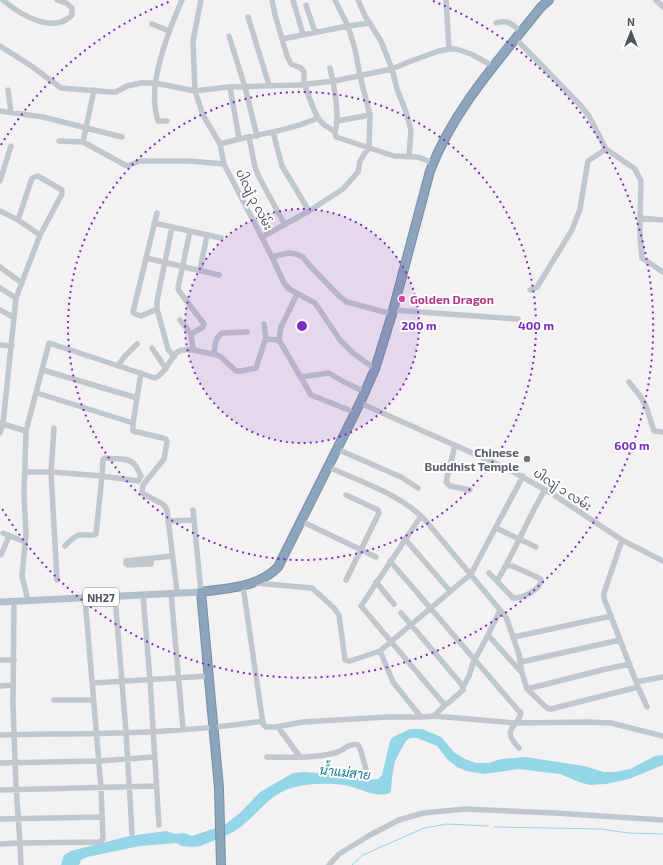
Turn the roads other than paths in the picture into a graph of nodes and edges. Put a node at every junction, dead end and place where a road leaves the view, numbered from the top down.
1 (3, 0) edge
2 (56, 0) edge
3 (182, 0) edge
4 (200, 0) edge
5 (272, 0) edge
6 (293, 0) edge
7 (335, 0) edge
8 (358, 0) edge
9 (446, 0) edge
10 (549, 0) edge
11 (656, 0) edge
12 (306, 5) dead end
13 (663, 7) edge
14 (248, 17) dead end
15 (370, 23) junction
16 (496, 23) dead end
17 (152, 24) dead end
18 (348, 26) junction
19 (169, 31) junction
20 (314, 32) junction
21 (521, 32) junction
22 (303, 34) junction
23 (229, 36) dead end
24 (282, 39) junction
25 (516, 39) junction
26 (0, 46) edge
27 (449, 49) junction
28 (493, 66) junction
29 (330, 68) dead end
30 (392, 69) junction
31 (360, 76) junction
32 (334, 82) junction
33 (155, 83) junction
34 (304, 84) junction
35 (269, 85) junction
36 (230, 87) junction
37 (246, 87) junction
38 (8, 90) dead end
39 (94, 90) junction
40 (195, 91) junction
41 (0, 111) edge
42 (11, 112) junction
43 (370, 115) junction
44 (318, 118) junction
45 (167, 121) dead end
46 (338, 121) junction
47 (85, 128) junction
48 (273, 132) junction
49 (335, 132) junction
50 (257, 136) junction
51 (122, 137) dead end
52 (249, 137) junction
53 (239, 138) junction
54 (59, 141) dead end
55 (83, 142) junction
56 (220, 144) junction
57 (10, 146) dead end
58 (369, 147) junction
59 (606, 149) junction
60 (409, 156) junction
61 (433, 163) junction
62 (224, 164) junction
63 (0, 181) edge
64 (0, 211) edge
65 (309, 211) junction
66 (157, 213) dead end
67 (640, 218) junction
68 (18, 220) junction
69 (663, 220) edge
70 (154, 223) junction
71 (286, 225) junction
72 (172, 227) junction
73 (190, 231) junction
74 (40, 235) junction
75 (207, 235) junction
76 (262, 237) junction
77 (221, 238) dead end
78 (272, 257) junction
79 (146, 258) junction
80 (165, 262) junction
81 (183, 266) junction
82 (0, 267) edge
83 (200, 270) junction
84 (663, 272) edge
85 (219, 275) dead end
86 (22, 283) junction
87 (0, 288) edge
88 (530, 290) dead end
89 (297, 294) junction
90 (16, 298) junction
91 (157, 309) junction
92 (0, 310) edge
93 (393, 312) junction
94 (13, 317) junction
95 (518, 319) dead end
96 (180, 320) dead end
97 (264, 324) dead end
98 (247, 332) dead end
99 (191, 334) junction
100 (266, 339) junction
101 (279, 340) junction
102 (136, 344) dead end
103 (0, 345) edge
104 (12, 346) junction
105 (152, 348) dead end
106 (193, 350) junction
107 (214, 354) junction
108 (174, 357) junction
109 (118, 366) junction
110 (166, 369) junction
111 (43, 370) junction
112 (374, 370) junction
113 (141, 373) junction
114 (301, 377) junction
115 (629, 382) dead end
116 (365, 392) junction
117 (37, 393) junction
118 (0, 397) edge
119 (6, 398) junction
120 (137, 398) junction
121 (360, 403) junction
122 (349, 410) dead end
123 (133, 423) junction
124 (2, 424) edge
125 (54, 428) dead end
126 (26, 431) junction
127 (663, 432) edge
128 (0, 433) edge
129 (455, 445) junction
130 (337, 449) junction
131 (328, 467) junction
132 (25, 472) junction
133 (51, 472) junction
134 (102, 476) junction
135 (523, 476) junction
136 (140, 479) junction
137 (418, 488) dead end
138 (141, 490) junction
139 (470, 490) dead end
140 (545, 490) junction
141 (346, 495) dead end
142 (193, 510) dead end
143 (421, 516) junction
144 (194, 520) junction
145 (168, 521) junction
146 (301, 521) junction
147 (496, 528) junction
148 (405, 539) junction
149 (519, 540) junction
150 (622, 540) junction
151 (25, 542) junction
152 (64, 546) dead end
153 (536, 547) dead end
154 (361, 549) junction
155 (1, 555) edge
156 (172, 556) junction
157 (376, 556) dead end
158 (151, 559) dead end
159 (663, 561) edge
160 (390, 562) junction
161 (506, 565) junction
162 (489, 573) dead end
163 (471, 574) junction
164 (57, 580) dead end
165 (346, 580) dead end
166 (497, 581) junction
167 (376, 582) junction
168 (254, 583) junction
169 (243, 586) junction
170 (450, 591) junction
171 (201, 592) junction
172 (174, 593) junction
173 (142, 595) junction
174 (115, 596) junction
175 (85, 598) junction
176 (14, 601) junction
177 (28, 601) junction
178 (0, 602) edge
179 (394, 604) dead end
180 (430, 608) junction
181 (500, 610) junction
182 (401, 613) dead end
183 (611, 616) junction
184 (410, 625) junction
185 (488, 635) junction
186 (514, 637) junction
187 (620, 640) junction
188 (392, 642) junction
189 (380, 651) junction
190 (0, 660) edge
191 (14, 660) junction
192 (474, 660) junction
193 (521, 662) junction
194 (630, 664) junction
195 (522, 674) junction
196 (208, 676) junction
197 (663, 677) edge
198 (178, 678) junction
199 (150, 680) junction
200 (122, 682) junction
201 (92, 683) junction
202 (637, 684) junction
203 (0, 686) edge
204 (13, 686) junction
205 (463, 687) junction
206 (527, 689) junction
207 (54, 700) dead end
208 (94, 700) junction
209 (445, 704) junction
210 (647, 707) dead end
211 (434, 716) junction
212 (421, 717) junction
213 (263, 721) junction
214 (515, 723) junction
215 (213, 727) junction
216 (278, 727) junction
217 (183, 729) junction
218 (153, 731) junction
219 (126, 732) junction
220 (97, 733) junction
221 (0, 735) edge
222 (14, 735) junction
223 (663, 736) edge
224 (519, 748) dead end
225 (154, 756) junction
226 (266, 757) dead end
227 (300, 757) junction
228 (127, 759) junction
229 (98, 761) junction
230 (0, 763) edge
231 (15, 763) junction
232 (366, 769) dead end
233 (156, 786) junction
234 (101, 788) junction
235 (128, 788) junction
236 (0, 790) edge
237 (16, 791) junction
238 (102, 817) junction
239 (18, 818) junction
240 (0, 819) edge
241 (663, 820) edge
242 (159, 825) dead end
243 (132, 833) dead end
244 (20, 843) junction
245 (0, 844) edge
246 (21, 865) edge
247 (221, 865) edge
248 (329, 865) edge

1 - 2 street
3 - 19 street
4 - 40 street, ပါလျံ ၃ လမ်း
5 - 24 street
6 - 22 street
7 - 18 street
8 - 15 street
9 - 27 street
10 - 21 highway, NH27
11 - 13 street
12 - 20 street
14 - 35 street
15 - 18 street
15 - 30 street
16 - 21 street
17 - 19 street
18 - 20 street
18 - 31 street
19 - 33 street
20 - 22 street
21 - 25 highway, NH27
22 - 24 street
23 - 37 street
24 - 34 street
25 - 28 highway, NH27
25 - 59 street
26 - 39 street
27 - 28 street
27 - 30 street
28 - 61 highway, NH27
29 - 32 street
30 - 31 street
30 - 60 street
31 - 32 street
31 - 43 street
32 - 34 street
32 - 46 street
33 - 39 street
33 - 40 street
33 - 45 street
34 - 35 street
34 - 44 street
35 - 37 street
36 - 37 street
36 - 40 street
36 - 53 street
37 - 50 street
38 - 42 street
39 - 47 street
40 - 56 street, ပါလျံ ၃ လမ်း
41 - 42 street
42 - 47 street
43 - 46 street
43 - 58 street
44 - 48 street
44 - 49 street
46 - 49 street
47 - 51 street
47 - 55 street
48 - 50 street
48 - 65 street
49 - 58 street
50 - 52 street
52 - 53 street
52 - 71 street
53 - 56 street
54 - 55 street
55 - 62 street
56 - 62 street, ပါလျံ ၃ လမ်း
57 - 63 street
58 - 60 street
58 - 65 street
59 - 67 street
59 - 88 street
60 - 61 street
61 - 93 highway, NH27
62 - 76 street, ပါလျံ ၃ လမ်း
64 - 68 street
65 - 71 street
66 - 70 street
67 - 69 street
67 - 84 street
68 - 74 street
68 - 74 street
70 - 72 street
70 - 79 street
71 - 76 street
72 - 73 street
72 - 80 street
73 - 75 street
73 - 81 street
74 - 86 street
75 - 77 street
75 - 83 street
76 - 78 street, ပါလျံ ၃ လမ်း
78 - 89 street, ပါလျံ ၃ လမ်း
78 - 93 street
79 - 80 street
79 - 91 street
80 - 81 street
80 - 91 street
81 - 83 street
81 - 99 street
82 - 86 street
83 - 85 street
86 - 90 street
87 - 90 street
89 - 101 street
89 - 112 street, ပါလျံ ၃ လမ်း
90 - 94 street
91 - 108 street
92 - 94 street
93 - 95 street
93 - 112 highway, NH27
94 - 104 street
96 - 99 street
97 - 100 street
98 - 107 street
99 - 106 street
100 - 101 street
100 - 107 street
101 - 114 street
102 - 109 street
103 - 104 street
104 - 119 street
105 - 110 street
106 - 107 street
106 - 108 street
108 - 110 street
109 - 111 street
109 - 113 street
110 - 113 street
111 - 117 street
111 - 120 street
112 - 116 highway, NH27
113 - 120 street
114 - 116 street
114 - 122 street
115 - 127 street
116 - 121 highway, NH27
117 - 123 street
117 - 126 street
118 - 119 street
119 - 124 street
120 - 123 street
121 - 129 street, ပါလျံ ၁ လမ်း
121 - 130 highway, NH27
123 - 138 street
124 - 126 street
124 - 128 street
125 - 133 street
126 - 132 street
129 - 135 street, ပါလျံ ၁ လမ်း
129 - 139 street
130 - 131 highway, NH27
130 - 137 street
131 - 143 street
131 - 146 highway, NH27
132 - 133 street
132 - 151 street
133 - 134 street
133 - 164 street
134 - 136 street
134 - 136 street
134 - 152 street
135 - 140 street, ပါလျံ ၁ လမ်း
135 - 147 street
136 - 138 street
138 - 145 street
140 - 149 street
140 - 150 street, ပါလျံ ၁ လမ်း
141 - 154 street
142 - 144 street
143 - 148 street
143 - 163 street
144 - 145 street
144 - 171 street
145 - 156 street
146 - 154 street
146 - 168 highway, NH27
147 - 149 street
147 - 163 street
148 - 160 street
148 - 170 street
149 - 153 street
149 - 161 street
150 - 159 street, ပါလျံ ၁ လမ်း
150 - 183 street
151 - 155 street
151 - 177 street
154 - 157 street
154 - 165 street
156 - 158 street
156 - 172 street
160 - 167 street
160 - 180 street
161 - 166 street
161 - 166 street
162 - 166 street
163 - 170 street
163 - 181 street
167 - 179 street
167 - 188 street
168 - 169 highway, NH27
168 - 189 street
169 - 171 highway, NH27
169 - 213 street
170 - 180 street
171 - 172 main road, NH27
171 - 196 highway
172 - 173 main road, NH27
172 - 198 street
173 - 174 main road, NH27
173 - 199 street
174 - 175 main road, NH27
174 - 200 street
175 - 177 main road, NH27
175 - 201 street
176 - 177 main road, NH27
176 - 178 main road, NH27
176 - 191 street
180 - 184 street
180 - 192 street
181 - 185 street
181 - 186 street
182 - 184 street
183 - 186 street
183 - 187 street
184 - 188 street
184 - 205 street
185 - 192 street
185 - 195 street
186 - 193 street
187 - 193 street
187 - 194 street
188 - 189 street
188 - 209 street
189 - 212 street
190 - 191 street
191 - 204 street
192 - 205 street
192 - 214 street
193 - 195 street
194 - 202 street
194 - 206 street
195 - 206 street
196 - 198 street
196 - 215 highway
197 - 202 street
198 - 199 street
198 - 217 street
199 - 200 street
199 - 218 street
200 - 201 street
200 - 219 street
201 - 208 street
202 - 206 street
202 - 210 street
203 - 204 street
204 - 222 street
205 - 209 street
207 - 208 street
208 - 220 street
209 - 211 street
211 - 212 street
211 - 214 street
212 - 216 street
213 - 215 street
213 - 216 street
214 - 223 street
214 - 224 street
215 - 217 street
215 - 247 highway
216 - 227 street
217 - 218 street
218 - 219 street
218 - 225 street
219 - 220 street
219 - 228 street
220 - 222 street
220 - 229 street
221 - 222 street
222 - 231 street
225 - 228 street
225 - 233 street
226 - 227 street
227 - 232 street
228 - 229 street
228 - 235 street
229 - 231 street
229 - 234 street
230 - 231 street
231 - 237 street
233 - 235 street
233 - 242 street
234 - 235 street
234 - 237 street
234 - 238 street
235 - 243 street
236 - 237 street
237 - 239 street
238 - 239 street
238 - 244 street
239 - 240 street
239 - 244 street
241 - 248 street
244 - 245 street
244 - 246 street

